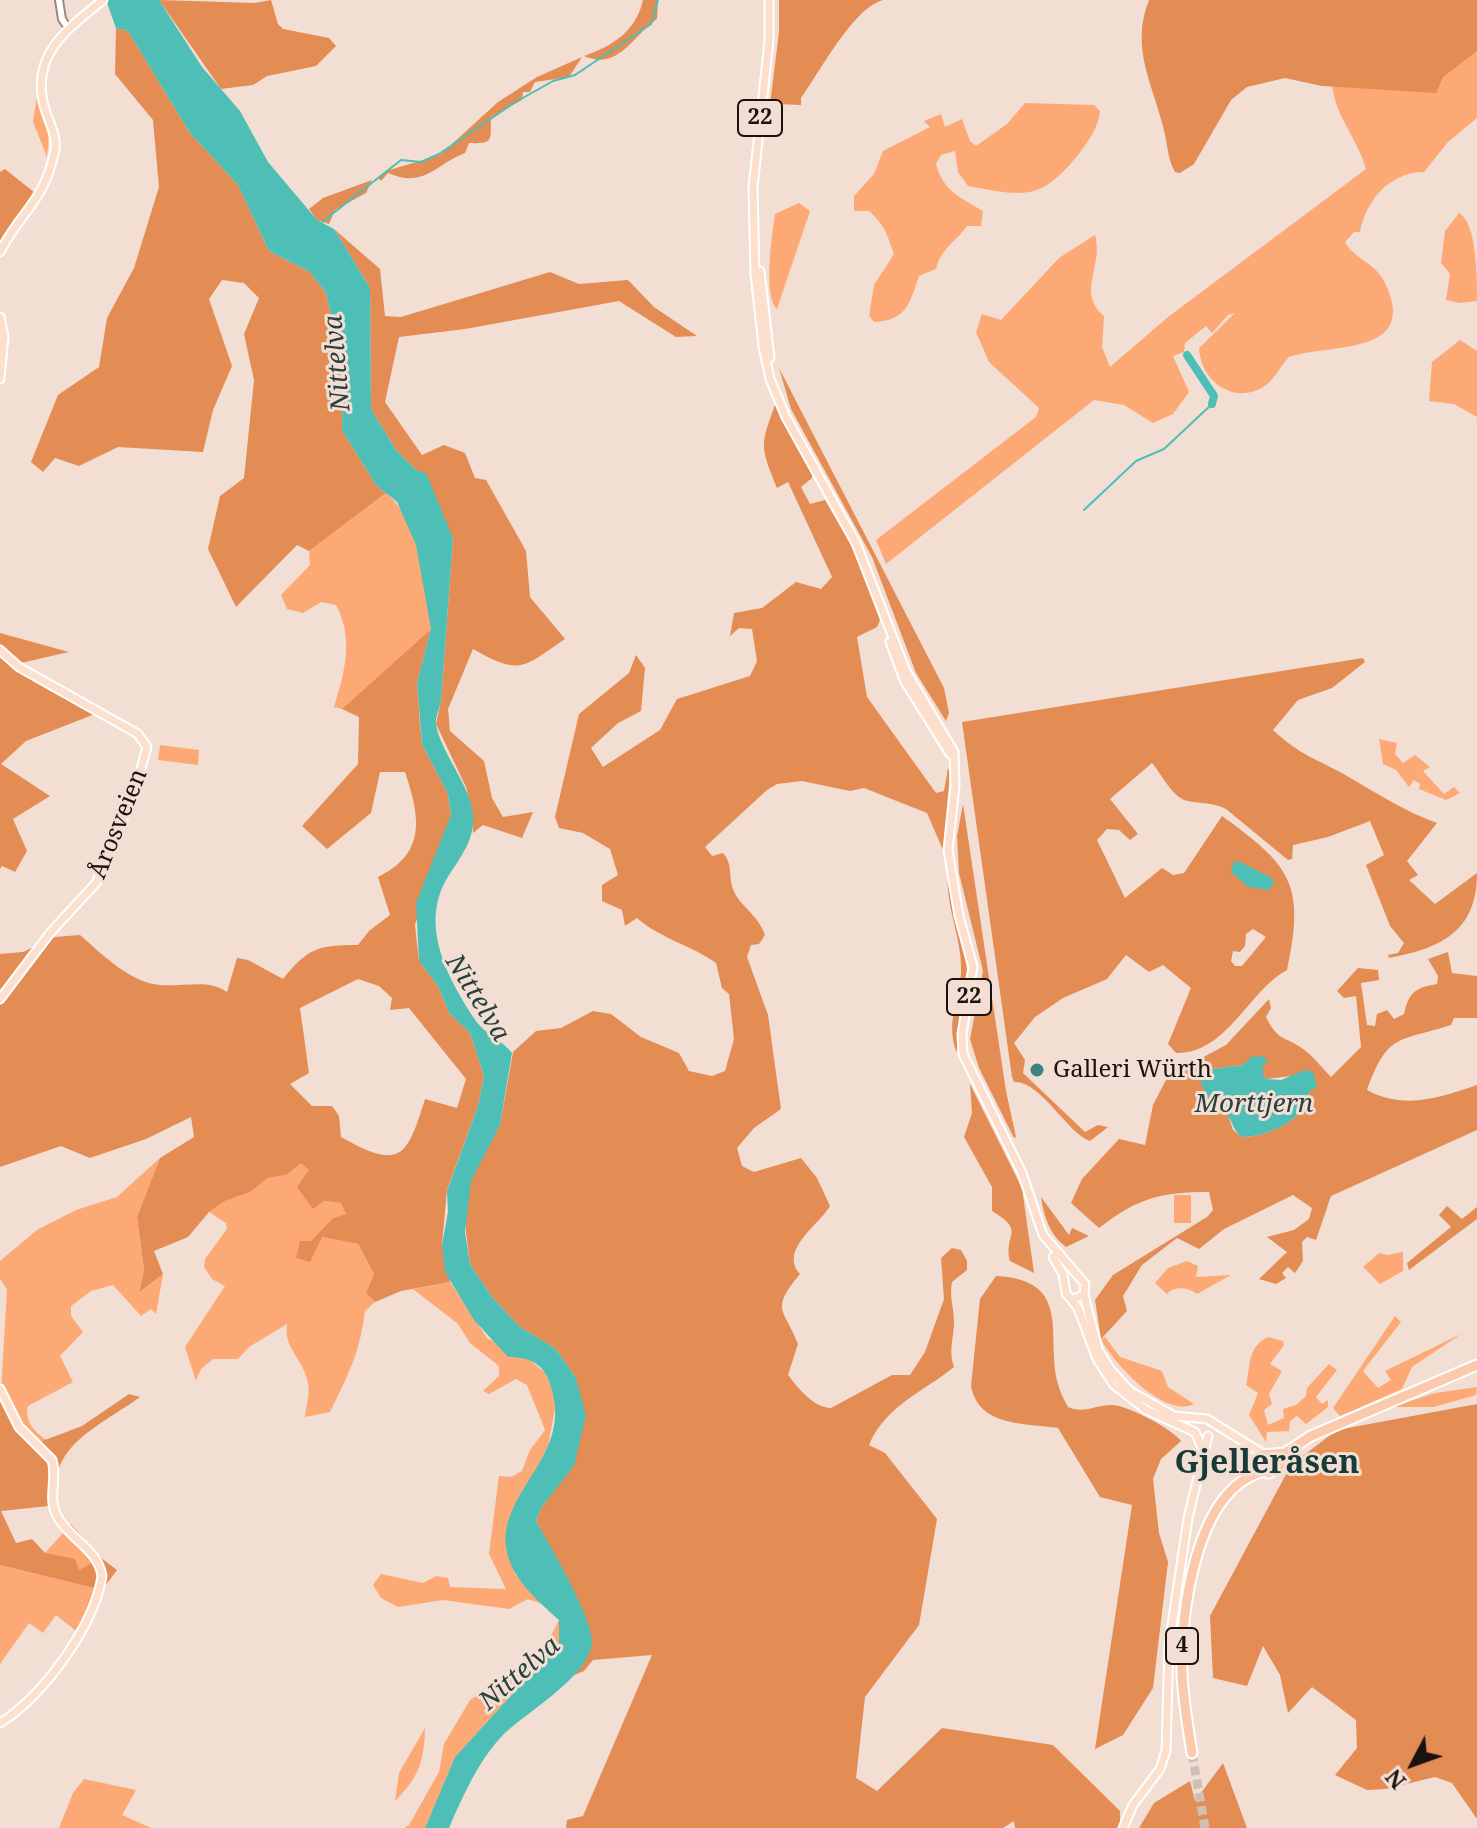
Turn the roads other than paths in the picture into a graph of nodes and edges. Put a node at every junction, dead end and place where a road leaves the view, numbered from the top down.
1 (59, 0) edge
2 (103, 0) edge
3 (769, 0) edge
4 (68, 28) junction
5 (0, 252) edge
6 (0, 317) edge
7 (0, 379) edge
8 (0, 650) edge
9 (0, 999) edge
10 (1031, 1205) junction
11 (1079, 1279) junction
12 (1066, 1285) junction
13 (1084, 1295) junction
14 (1073, 1299) junction
15 (1477, 1358) edge
16 (1477, 1365) edge
17 (0, 1389) edge
18 (1404, 1394) junction
19 (1198, 1420) junction
20 (1212, 1424) junction
21 (1324, 1432) junction
22 (1197, 1434) junction
23 (1209, 1435) junction
24 (1226, 1435) junction
25 (1203, 1452) junction
26 (1293, 1456) junction
27 (1264, 1462) junction
28 (1236, 1488) junction
29 (0, 1723) edge
30 (1192, 1753) tunnel mouth
31 (1123, 1828) edge

1 - 4 street
2 - 4 main road
3 - 10 main road, 22
4 - 5 main road
6 - 7 main road
8 - 9 main road, Årosveien
10 - 11 main road, 22
10 - 12 main road, 22
11 - 12 main road
11 - 13 main road, 22
12 - 14 main road, 22
13 - 14 main road
13 - 19 main road, 22
14 - 22 main road, 22
15 - 18 highway, 4
16 - 18 highway, 4
17 - 29 main road
18 - 21 highway, 4
19 - 20 main road, 22
19 - 22 main road
20 - 23 main road
20 - 24 main road, 22
21 - 26 highway, 4
21 - 27 highway, 4
22 - 23 main road, 22
22 - 25 main road
23 - 24 main road, 22
23 - 25 main road
24 - 27 main road, 22
25 - 31 main road
26 - 27 highway, 4
26 - 28 highway, 4
27 - 28 highway, 4
28 - 30 highway, 4

